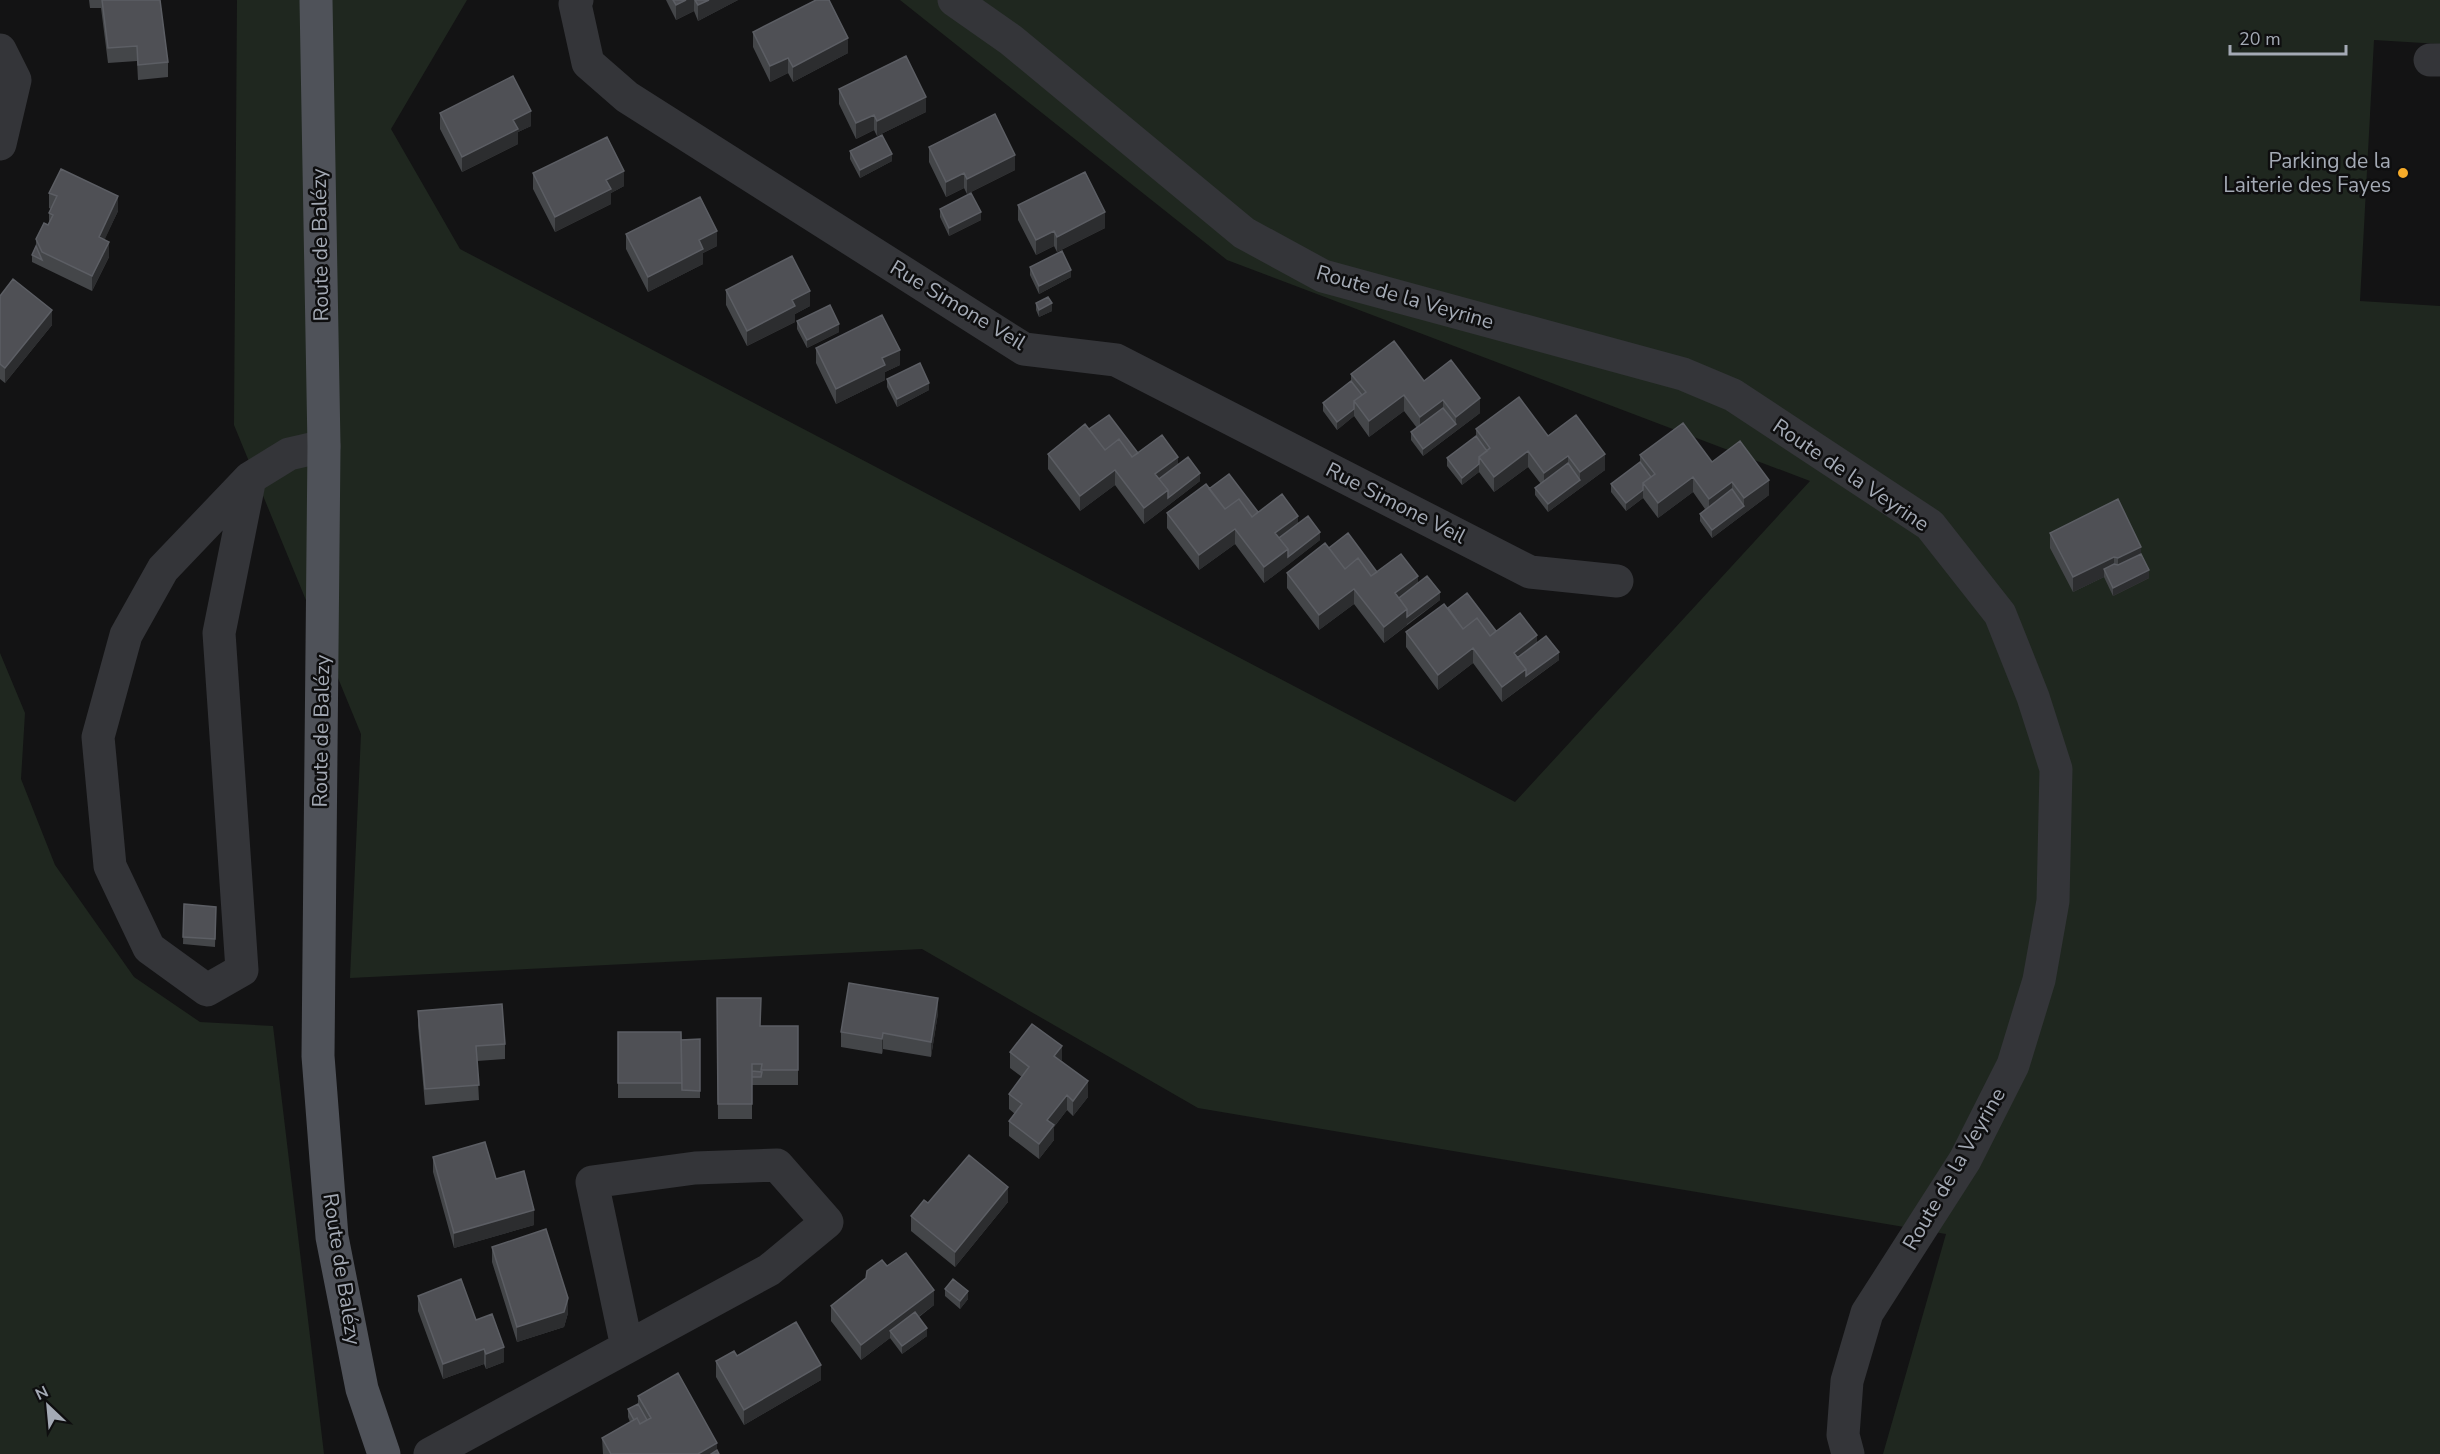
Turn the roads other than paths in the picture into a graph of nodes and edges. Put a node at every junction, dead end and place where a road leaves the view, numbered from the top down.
1 (316, 0) edge
2 (577, 0) edge
3 (954, 0) edge
4 (0, 50) edge
5 (0, 144) edge
6 (324, 446) junction
7 (250, 478) junction
8 (1617, 581) dead end
9 (627, 1347) junction
10 (384, 1454) edge
11 (430, 1454) edge
12 (1848, 1454) edge

1 - 6 main road, Route de Balézy
2 - 8 street, Rue Simone Veil
3 - 12 street, Route de la Veyrine
4 - 5 street
6 - 7 street
6 - 10 main road, Route de Balézy
7 - 7 street
9 - 9 street
9 - 11 street

